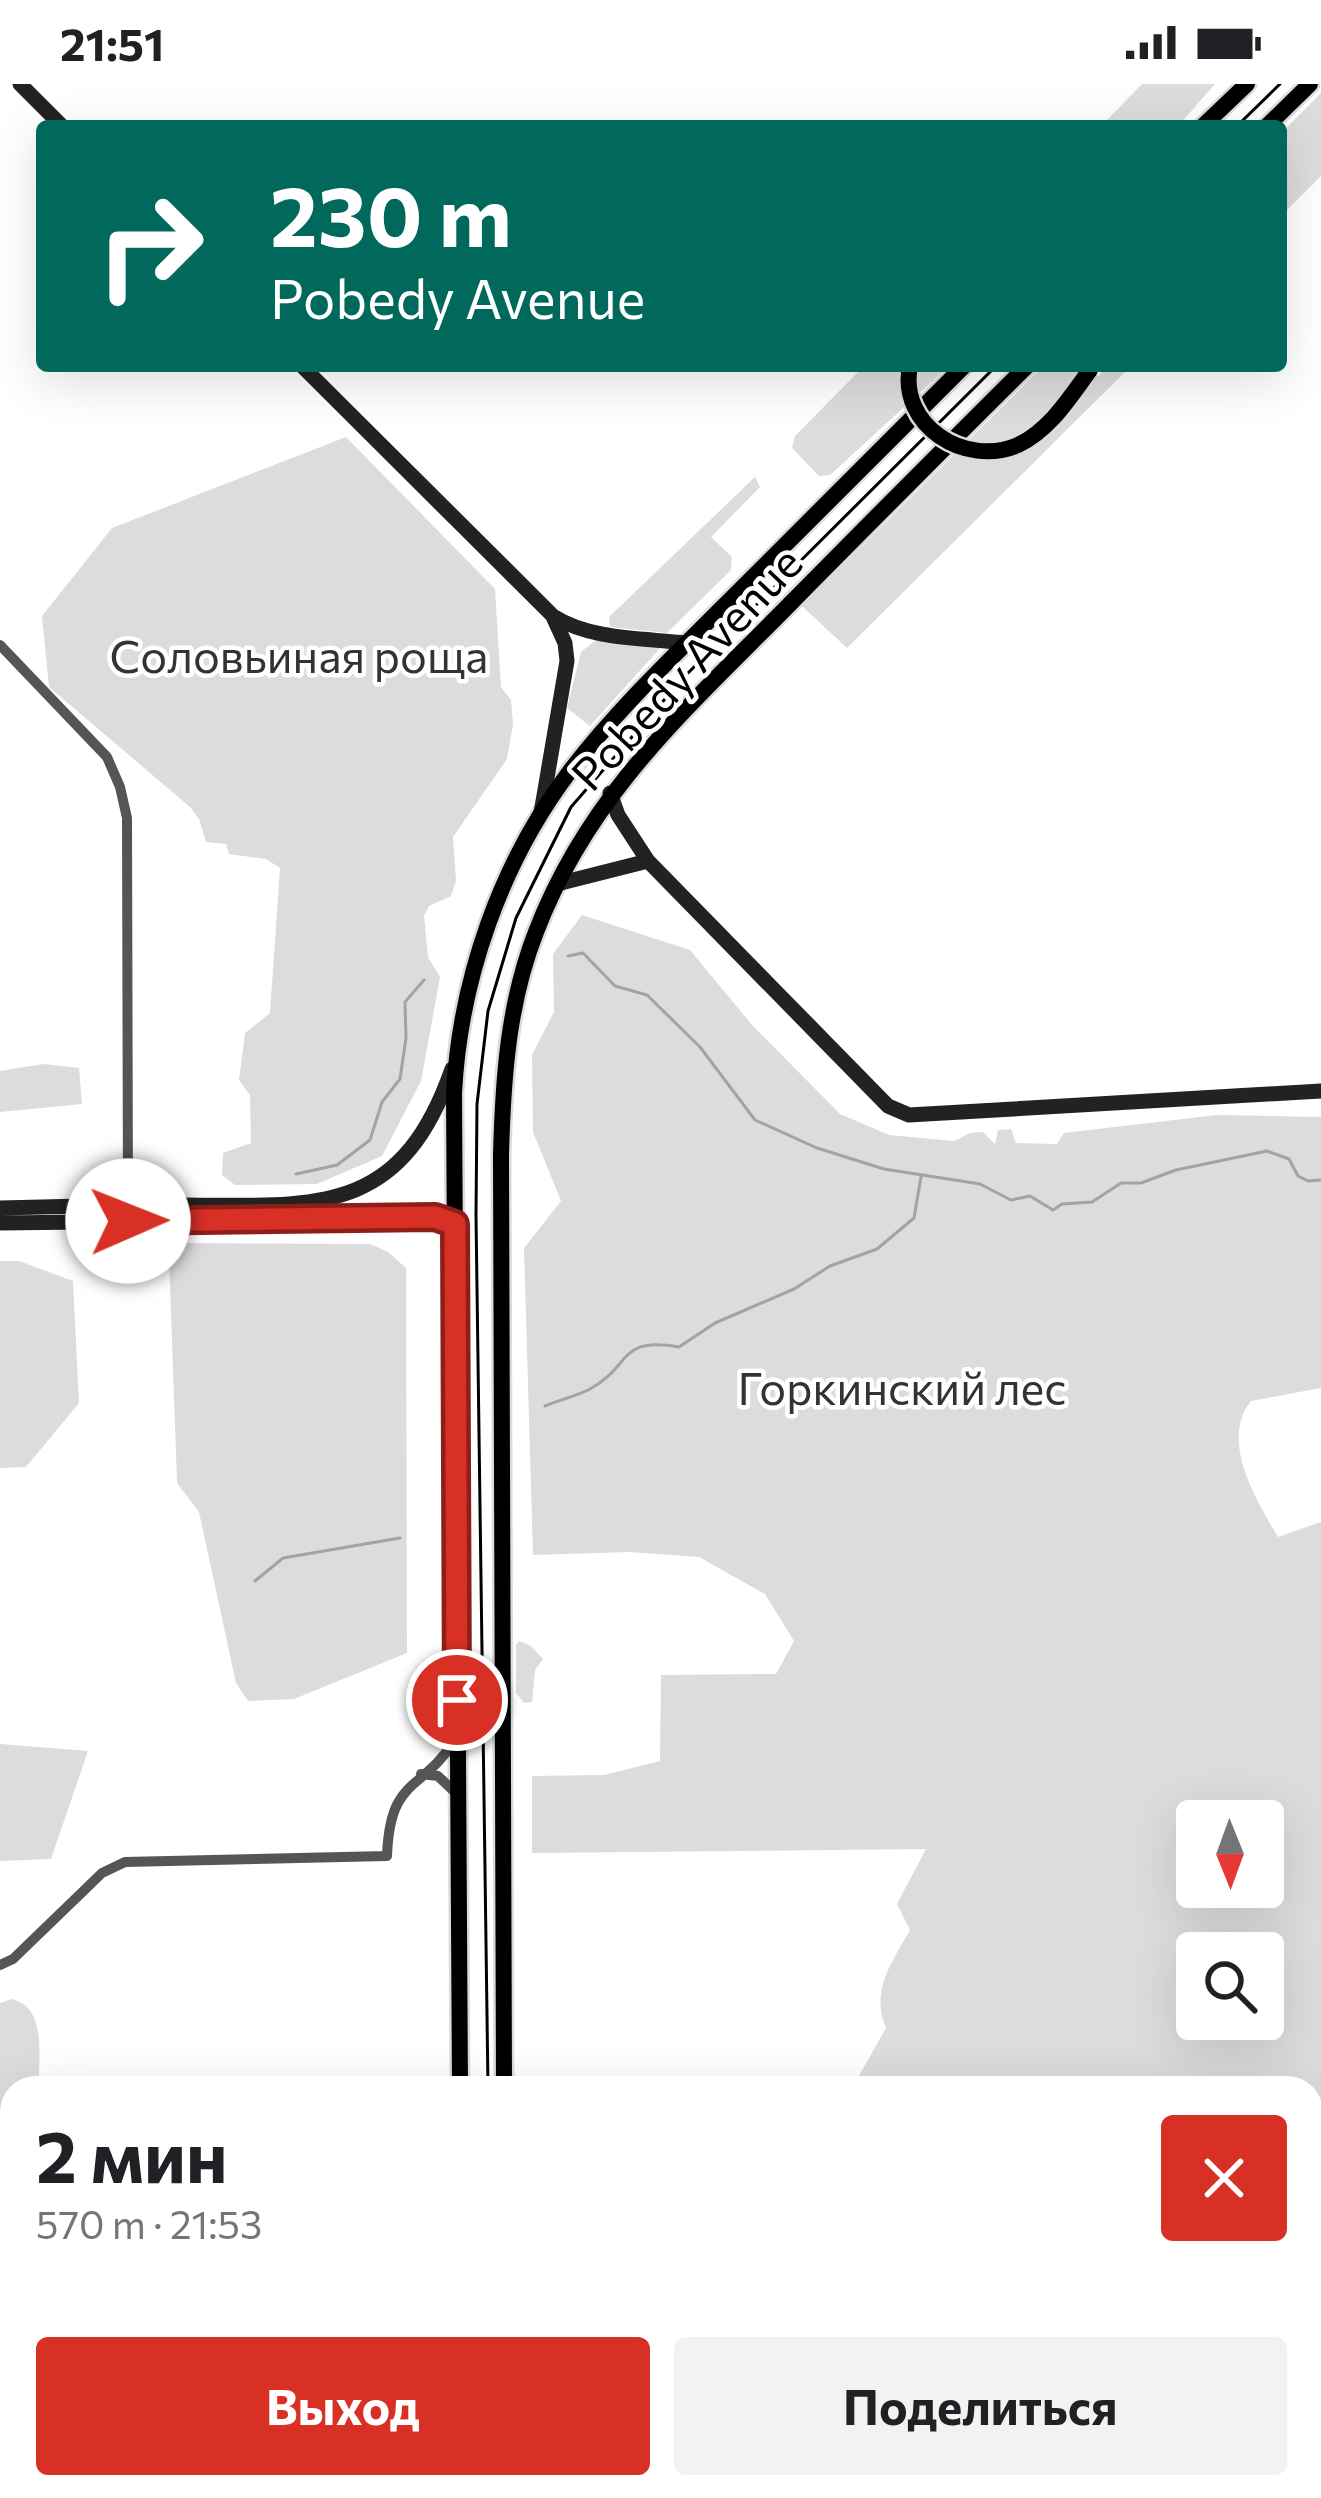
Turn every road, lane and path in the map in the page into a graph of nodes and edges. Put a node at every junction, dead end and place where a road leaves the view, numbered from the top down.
1 (20, 84) edge
2 (1247, 84) edge
3 (1310, 84) edge
4 (56, 120) edge
5 (1209, 120) edge
6 (1273, 120) edge
7 (308, 372) edge
8 (910, 372) edge
9 (958, 372) edge
10 (1021, 372) edge
11 (1089, 372) edge
12 (553, 616) junction
13 (686, 643) junction
14 (0, 645) edge
15 (610, 793) junction
16 (540, 816) junction
17 (648, 861) junction
18 (557, 884) junction
19 (456, 1058) junction
20 (1321, 1091) edge
21 (0, 1208) edge
22 (128, 1213) junction
23 (0, 1223) edge
24 (455, 1224) junction
25 (458, 1736) junction
26 (422, 1774) junction
27 (458, 1795) junction
28 (0, 1965) edge
29 (460, 2076) edge
30 (504, 2076) edge

1 - 4 street
2 - 5 main road
3 - 6 main road
7 - 12 street
8 - 11 main road, bridge
9 - 13 main road, Pobedy Avenue
10 - 15 main road, Pobedy Avenue
12 - 13 street
12 - 16 street
13 - 16 main road, Pobedy Avenue
14 - 22 street
15 - 17 street
15 - 18 main road, Pobedy Avenue
16 - 19 main road, Pobedy Avenue
17 - 18 street
17 - 20 street
18 - 30 main road, Pobedy Avenue
19 - 22 street
19 - 24 main road, Pobedy Avenue
21 - 22 street
22 - 23 street
22 - 24 street
24 - 25 main road, Pobedy Avenue
25 - 26 street
25 - 27 main road, Pobedy Avenue
26 - 27 street
26 - 28 street
27 - 29 main road, Pobedy Avenue

